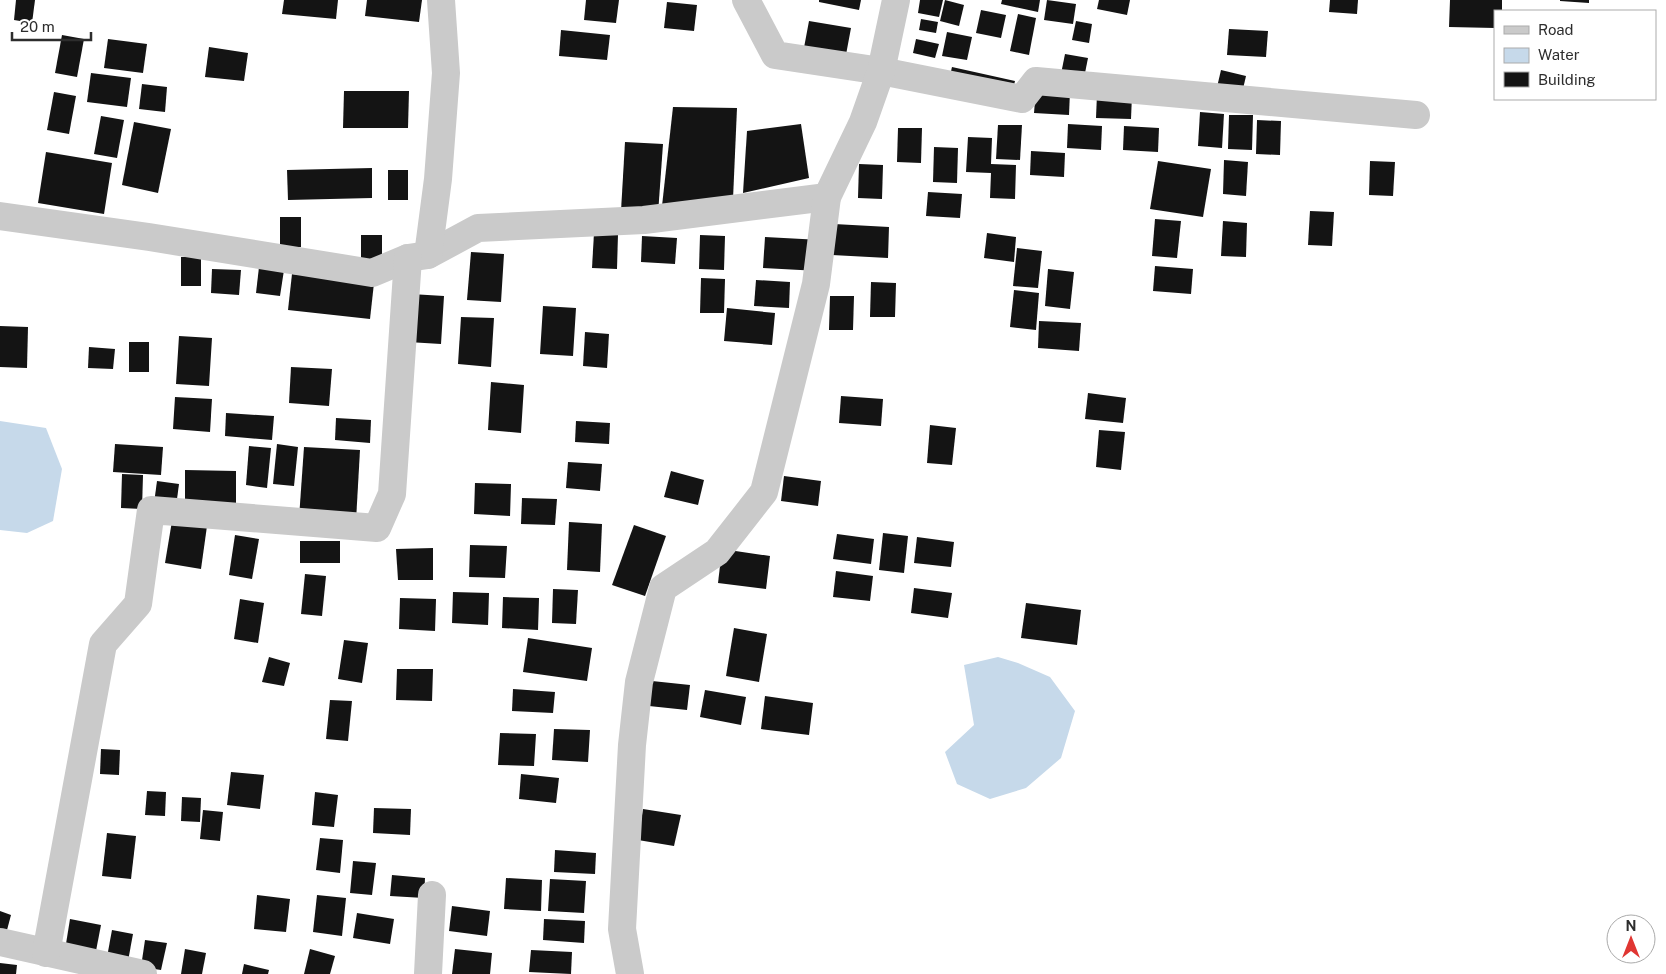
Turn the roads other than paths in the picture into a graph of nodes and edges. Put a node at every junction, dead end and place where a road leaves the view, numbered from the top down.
1 (441, 0) edge
2 (746, 0) edge
3 (896, 0) edge
4 (880, 71) junction
5 (1416, 115) dead end
6 (827, 196) junction
7 (0, 216) edge
8 (418, 256) junction
9 (432, 895) dead end
10 (0, 942) edge
11 (46, 952) junction
12 (143, 974) edge
13 (428, 974) edge
14 (630, 974) edge

1 - 8 street
2 - 4 street
3 - 4 street
4 - 5 street
4 - 6 street
6 - 8 street
6 - 14 street
7 - 8 street
8 - 11 street
9 - 13 street
10 - 11 street
11 - 12 street

